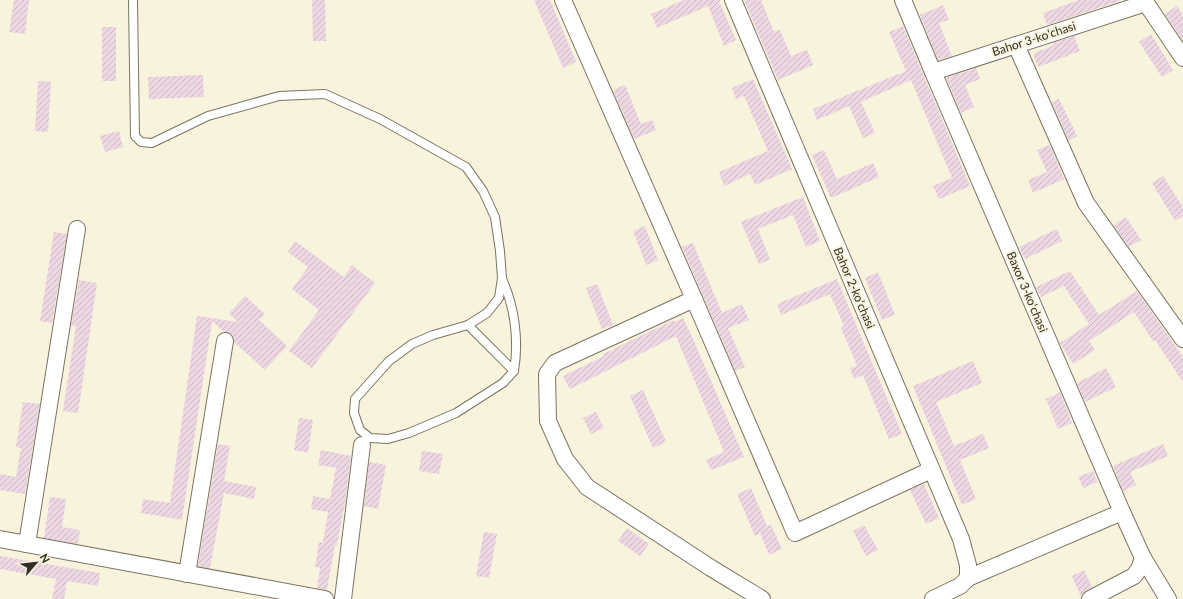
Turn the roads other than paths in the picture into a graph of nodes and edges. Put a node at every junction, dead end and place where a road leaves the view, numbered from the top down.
1 (133, 0) edge
2 (563, 0) edge
3 (733, 0) edge
4 (903, 0) edge
5 (1150, 1) edge
6 (1016, 45) junction
7 (1183, 58) edge
8 (933, 72) junction
9 (77, 228) dead end
10 (502, 278) junction
11 (694, 299) junction
12 (468, 325) junction
13 (1183, 339) edge
14 (225, 341) dead end
15 (514, 371) junction
16 (362, 445) dead end
17 (931, 470) junction
18 (1122, 512) junction
19 (0, 539) edge
20 (27, 544) junction
21 (1143, 558) junction
22 (187, 574) junction
23 (968, 578) junction
24 (325, 599) edge
25 (343, 599) edge
26 (762, 599) edge
27 (933, 599) edge
28 (1090, 599) edge
29 (1168, 599) edge

1 - 10 lane
2 - 11 street
3 - 17 street, Bahor 2-koʻchasi
4 - 8 street
5 - 6 street, Bahor 3-koʻchasi
5 - 7 street, Bahor 3-koʻchasi
6 - 8 street, Bahor 3-koʻchasi
6 - 13 street
8 - 18 street, Baxor 3-koʻchasi
9 - 20 street
10 - 12 lane
10 - 15 lane
11 - 17 street
11 - 26 street
12 - 15 lane
12 - 15 lane
14 - 22 street
16 - 25 street
17 - 23 street, Bahor 2-koʻchasi
18 - 21 street, Baxor 3-koʻchasi
18 - 23 street
19 - 20 street
20 - 22 street
21 - 28 street
21 - 29 street, Baxor 3-koʻchasi
22 - 24 street
23 - 27 street

